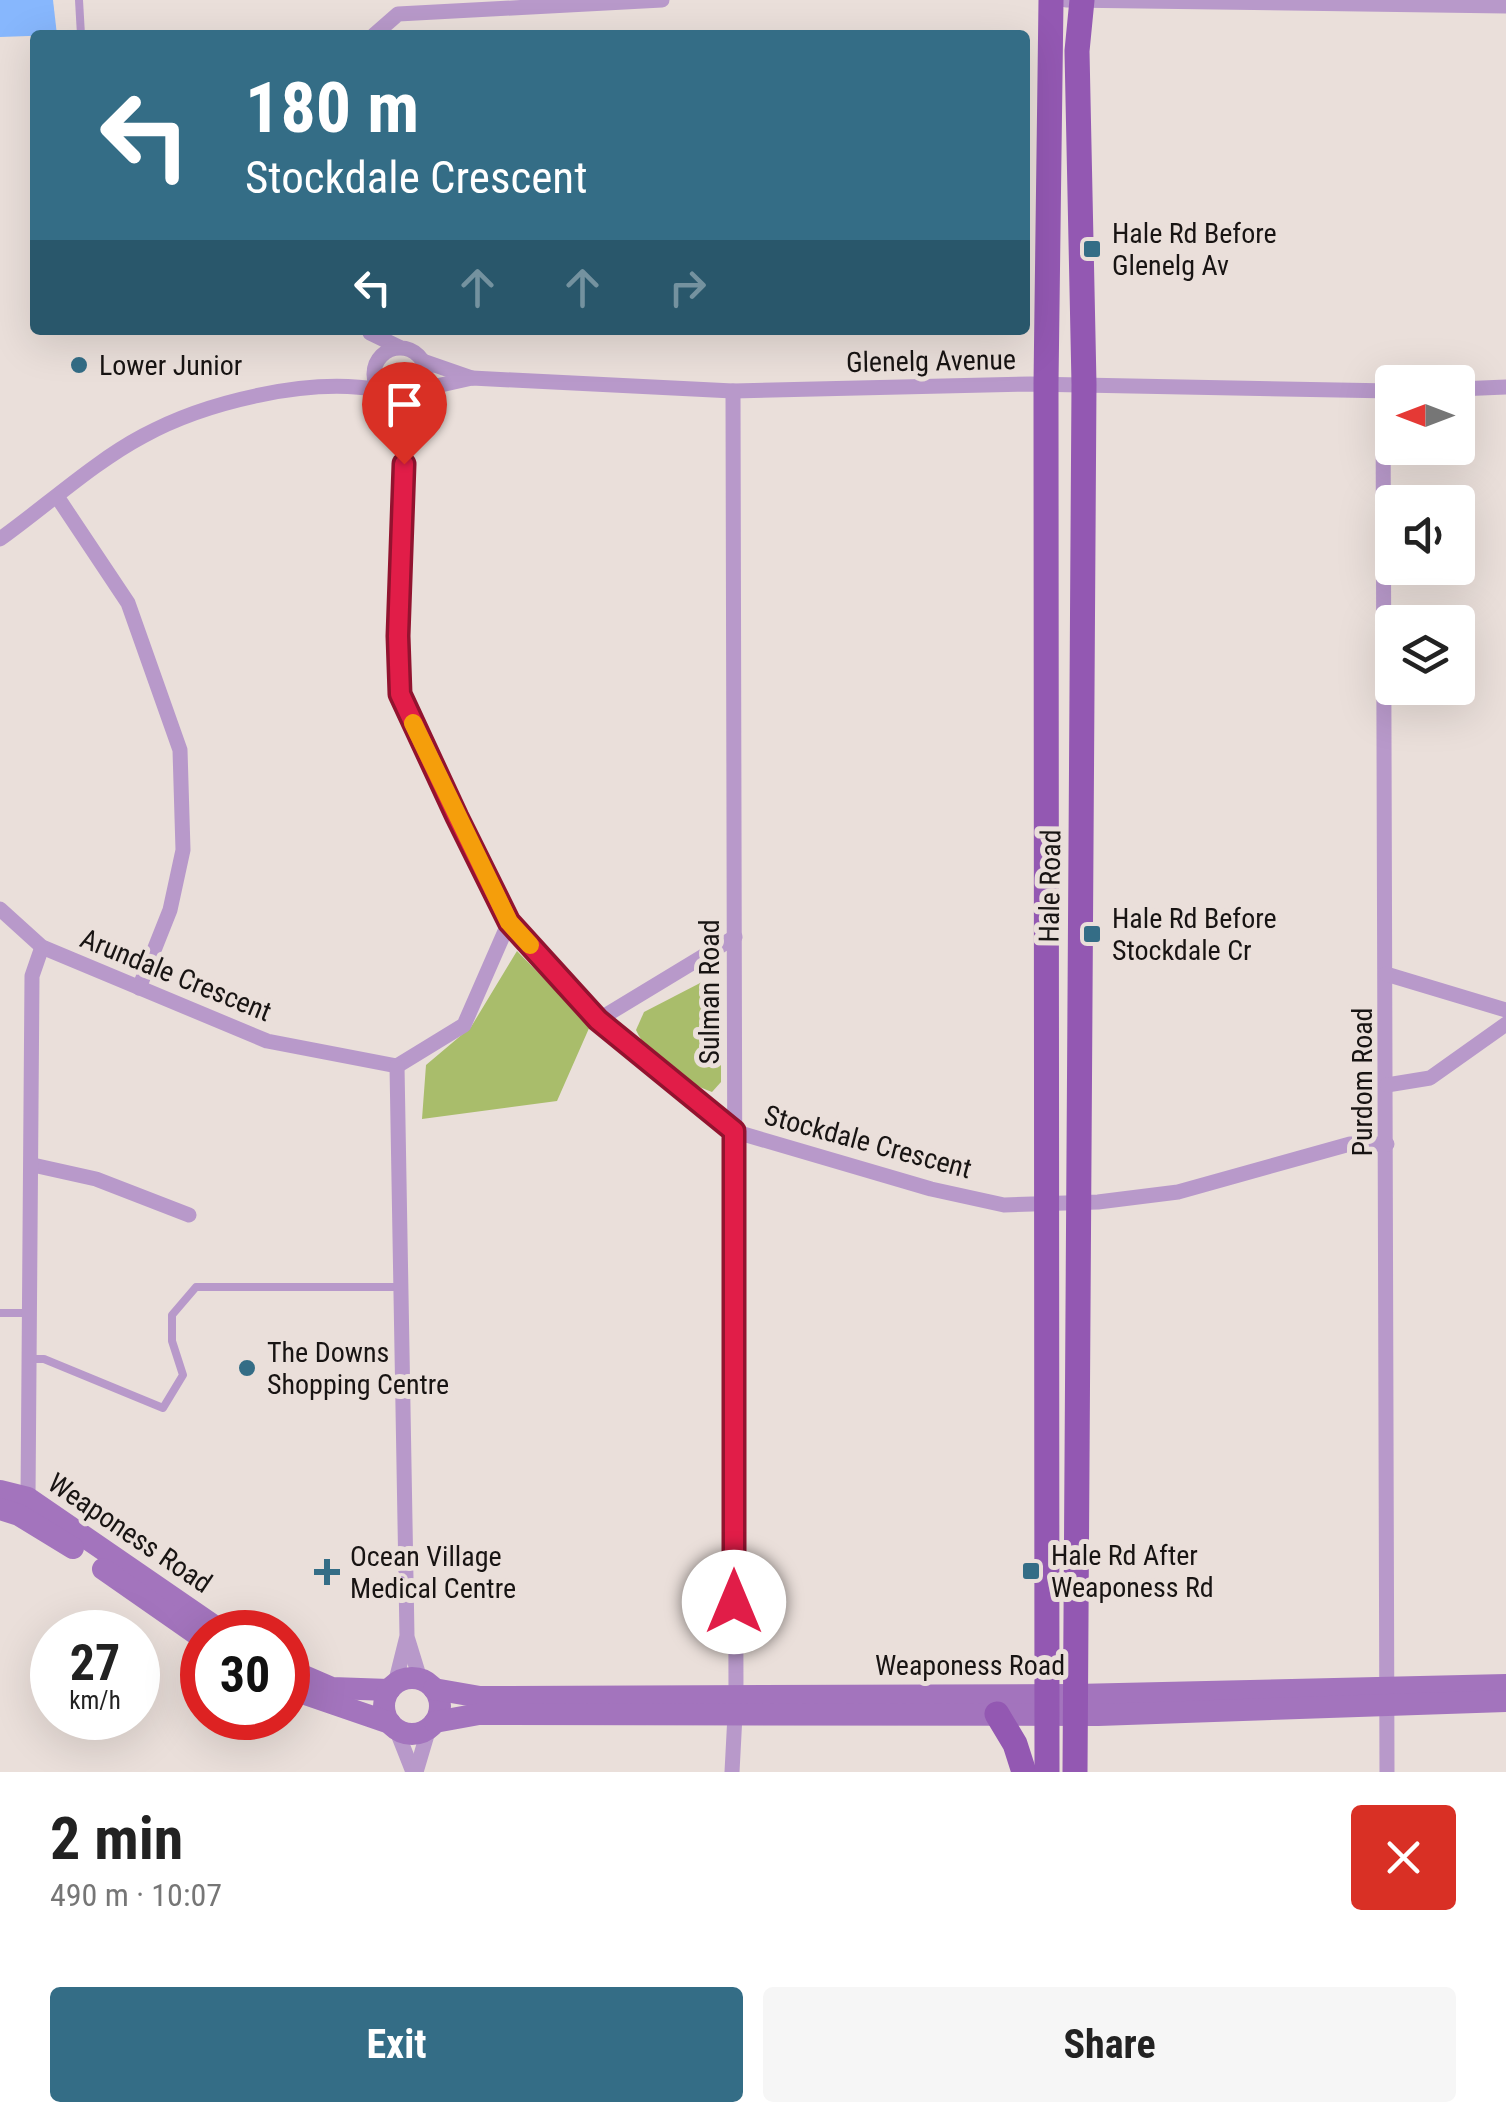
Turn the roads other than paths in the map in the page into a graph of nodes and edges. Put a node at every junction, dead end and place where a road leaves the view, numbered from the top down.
1 (79, 0) edge
2 (662, 0) edge
3 (1051, 0) edge
4 (1066, 0) edge
5 (1082, 0) edge
6 (1386, 2) edge
7 (1506, 6) edge
8 (81, 30) edge
9 (380, 30) edge
10 (369, 335) edge
11 (376, 335) edge
12 (400, 347) junction
13 (423, 361) junction
14 (377, 362) junction
15 (472, 378) junction
16 (343, 383) junction
17 (1046, 384) junction
18 (1084, 384) junction
19 (1506, 387) edge
20 (1475, 388) edge
21 (379, 390) junction
22 (733, 391) junction
23 (1375, 391) edge
24 (420, 392) junction
25 (394, 399) junction
26 (405, 429) junction
27 (1388, 465) edge
28 (58, 498) junction
29 (0, 539) edge
30 (0, 910) edge
31 (509, 922) junction
32 (734, 937) junction
33 (42, 947) junction
34 (1386, 974) junction
35 (139, 988) junction
36 (1506, 1010) edge
37 (598, 1020) junction
38 (1506, 1024) edge
39 (398, 1066) junction
40 (1387, 1085) junction
41 (734, 1131) junction
42 (1387, 1144) junction
43 (33, 1165) junction
44 (1077, 1202) junction
45 (1044, 1204) junction
46 (189, 1215) dead end
47 (400, 1287) junction
48 (0, 1312) edge
49 (30, 1313) junction
50 (30, 1359) junction
51 (0, 1491) edge
52 (16, 1508) edge
53 (186, 1610) edge
54 (180, 1623) edge
55 (407, 1636) junction
56 (310, 1678) edge
57 (427, 1684) junction
58 (1506, 1685) edge
59 (392, 1687) junction
60 (310, 1696) edge
61 (1390, 1699) junction
62 (1506, 1701) edge
63 (735, 1704) junction
64 (1046, 1704) junction
65 (1074, 1705) junction
66 (997, 1714) junction
67 (432, 1725) junction
68 (393, 1726) junction
69 (415, 1772) edge
70 (732, 1772) edge
71 (1024, 1772) edge
72 (1046, 1772) edge
73 (1075, 1772) edge
74 (1388, 1772) edge

1 - 8 lane
2 - 9 street
3 - 17 main road, Hale Road
4 - 5 street
5 - 6 street
5 - 18 main road, Hale Road
6 - 7 street
10 - 14 street
11 - 12 street
12 - 13 street, Glenelg Avenue
12 - 14 street
13 - 15 street, Glenelg Avenue
13 - 24 street
14 - 16 street
14 - 21 street
15 - 22 street, Glenelg Avenue
15 - 24 street, Glenelg Avenue
16 - 21 street
16 - 28 street
17 - 18 street, Glenelg Avenue
17 - 22 street, Glenelg Avenue
17 - 45 main road, Hale Road
18 - 23 street, Glenelg Avenue
18 - 44 main road, Hale Road
19 - 20 street
21 - 25 street
22 - 32 street, Sulman Road
24 - 25 street, Glenelg Avenue
24 - 26 street, Stockdale Crescent
25 - 26 street, Stockdale Crescent
26 - 31 street, Stockdale Crescent
27 - 34 street, Purdom Road
28 - 29 street
28 - 35 street
30 - 33 street, Arundale Crescent
31 - 37 street, Stockdale Crescent
31 - 39 street
32 - 37 street
32 - 41 street, Sulman Road
33 - 35 street, Arundale Crescent
33 - 43 street
34 - 36 street
34 - 40 street, Purdom Road
35 - 39 street, Arundale Crescent
37 - 41 street, Stockdale Crescent
38 - 40 street
39 - 47 street
40 - 42 street, Purdom Road
41 - 45 street, Stockdale Crescent
41 - 63 street, Sulman Road
42 - 44 street, Stockdale Crescent
42 - 61 street, Purdom Road
43 - 46 street
43 - 49 street
44 - 45 street, Stockdale Crescent
44 - 65 main road, Hale Road
45 - 64 main road, Hale Road
47 - 50 lane
47 - 55 street
48 - 49 lane
49 - 50 street
50 - 52 street
51 - 52 main road, Weaponess Road
52 - 53 main road, Weaponess Road
52 - 54 main road, Weaponess Road
55 - 57 street
55 - 59 street
56 - 59 main road
57 - 59 main road
57 - 63 main road, Weaponess Road
57 - 67 main road
58 - 61 main road, Weaponess Road
59 - 68 main road
60 - 68 main road
61 - 62 main road, Weaponess Road
61 - 65 main road, Weaponess Road
61 - 74 street, Purdom Road
63 - 64 main road, Weaponess Road
63 - 66 main road, Weaponess Road
63 - 67 main road, Weaponess Road
63 - 70 street, Sulman Road
64 - 65 main road, Weaponess Road
64 - 66 main road, Weaponess Road
64 - 72 main road, Hale Road
65 - 73 main road, Hale Road
66 - 71 main road
67 - 68 main road
67 - 69 street
68 - 69 street

